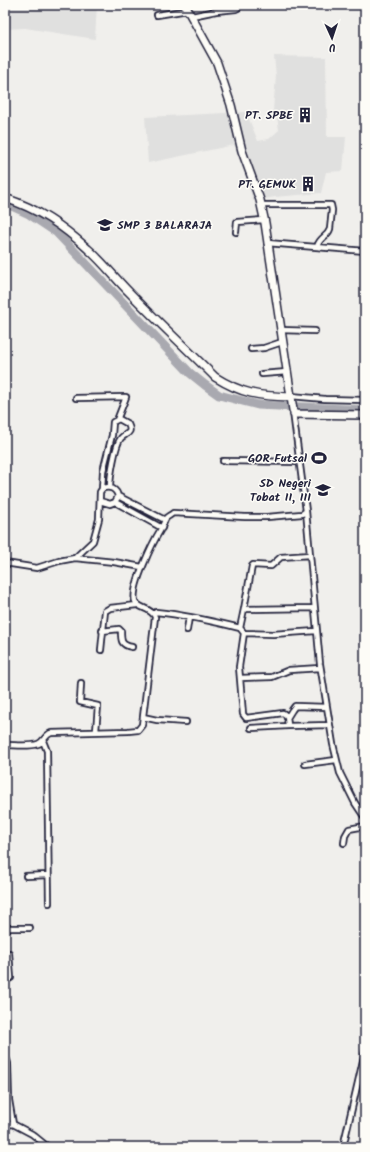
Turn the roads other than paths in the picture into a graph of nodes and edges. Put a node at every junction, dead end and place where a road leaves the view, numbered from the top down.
1 (238, 5) edge
2 (188, 10) edge
3 (157, 15) dead end
4 (5, 198) edge
5 (261, 205) junction
6 (264, 220) junction
7 (236, 232) dead end
8 (267, 243) junction
9 (317, 247) junction
10 (365, 251) edge
11 (280, 330) junction
12 (315, 331) dead end
13 (282, 342) junction
14 (251, 349) dead end
15 (287, 372) junction
16 (262, 374) dead end
17 (76, 398) dead end
18 (290, 398) junction
19 (365, 400) edge
20 (293, 412) junction
21 (365, 415) edge
22 (117, 420) junction
23 (112, 435) junction
24 (121, 437) junction
25 (223, 461) dead end
26 (300, 462) junction
27 (110, 487) junction
28 (102, 489) junction
29 (118, 496) junction
30 (100, 501) junction
31 (115, 502) junction
32 (306, 511) junction
33 (165, 520) junction
34 (162, 528) junction
35 (310, 555) junction
36 (75, 558) junction
37 (5, 563) edge
38 (142, 567) junction
39 (137, 604) junction
40 (314, 608) junction
41 (244, 610) junction
42 (154, 614) junction
43 (189, 616) junction
44 (240, 628) junction
45 (187, 630) dead end
46 (102, 631) junction
47 (316, 631) junction
48 (244, 633) junction
49 (132, 648) dead end
50 (101, 650) dead end
51 (320, 668) junction
52 (240, 678) junction
53 (81, 683) dead end
54 (327, 707) junction
55 (143, 717) junction
56 (287, 718) junction
57 (186, 722) dead end
58 (330, 725) junction
59 (288, 726) junction
60 (251, 728) dead end
61 (96, 731) junction
62 (43, 742) junction
63 (5, 745) edge
64 (336, 760) junction
65 (305, 764) dead end
66 (365, 818) edge
67 (365, 826) edge
68 (344, 843) dead end
69 (48, 875) junction
70 (26, 876) dead end
71 (49, 903) dead end
72 (5, 928) edge
73 (30, 928) dead end
74 (9, 953) dead end
75 (5, 981) edge
76 (365, 1052) edge
77 (5, 1059) edge
78 (7, 1100) edge
79 (13, 1124) junction
80 (5, 1125) edge
81 (48, 1147) edge
82 (343, 1147) edge

1 - 2 street
2 - 3 street
2 - 5 main road
4 - 18 main road
5 - 6 main road
5 - 9 street
6 - 7 street
6 - 8 main road
8 - 9 street
8 - 11 main road
9 - 10 street
11 - 12 street
11 - 13 main road
13 - 14 street
13 - 15 main road
15 - 16 street
15 - 18 main road
17 - 22 street
18 - 19 street
18 - 20 main road
20 - 21 main road
20 - 26 street
22 - 23 street
22 - 24 street
23 - 24 street
23 - 28 street
24 - 27 street
25 - 26 street
26 - 32 street
27 - 28 street
27 - 29 street
28 - 30 street
29 - 31 street
29 - 33 street
30 - 31 street
30 - 36 street
31 - 34 street
32 - 33 street
32 - 35 street
33 - 34 street
34 - 38 street
35 - 40 street
35 - 41 street
36 - 37 street
36 - 38 street
38 - 39 street
39 - 42 street
39 - 46 street
40 - 41 street
40 - 47 street
41 - 44 street
42 - 43 street
42 - 55 street
43 - 44 street
43 - 45 street
44 - 48 street
46 - 49 street
46 - 50 street
47 - 48 street
47 - 51 street
48 - 52 street
51 - 52 street
51 - 54 street
52 - 56 street
53 - 61 street
54 - 56 street
54 - 58 street
55 - 57 street
55 - 61 street
56 - 59 street
58 - 59 street
58 - 64 street
59 - 60 street
61 - 62 street
62 - 63 street
62 - 69 street
64 - 65 street
64 - 66 street
67 - 68 street
69 - 70 street
69 - 71 street
72 - 73 street
74 - 75 street
76 - 82 street
77 - 78 street
78 - 79 street
79 - 80 street
79 - 81 street

